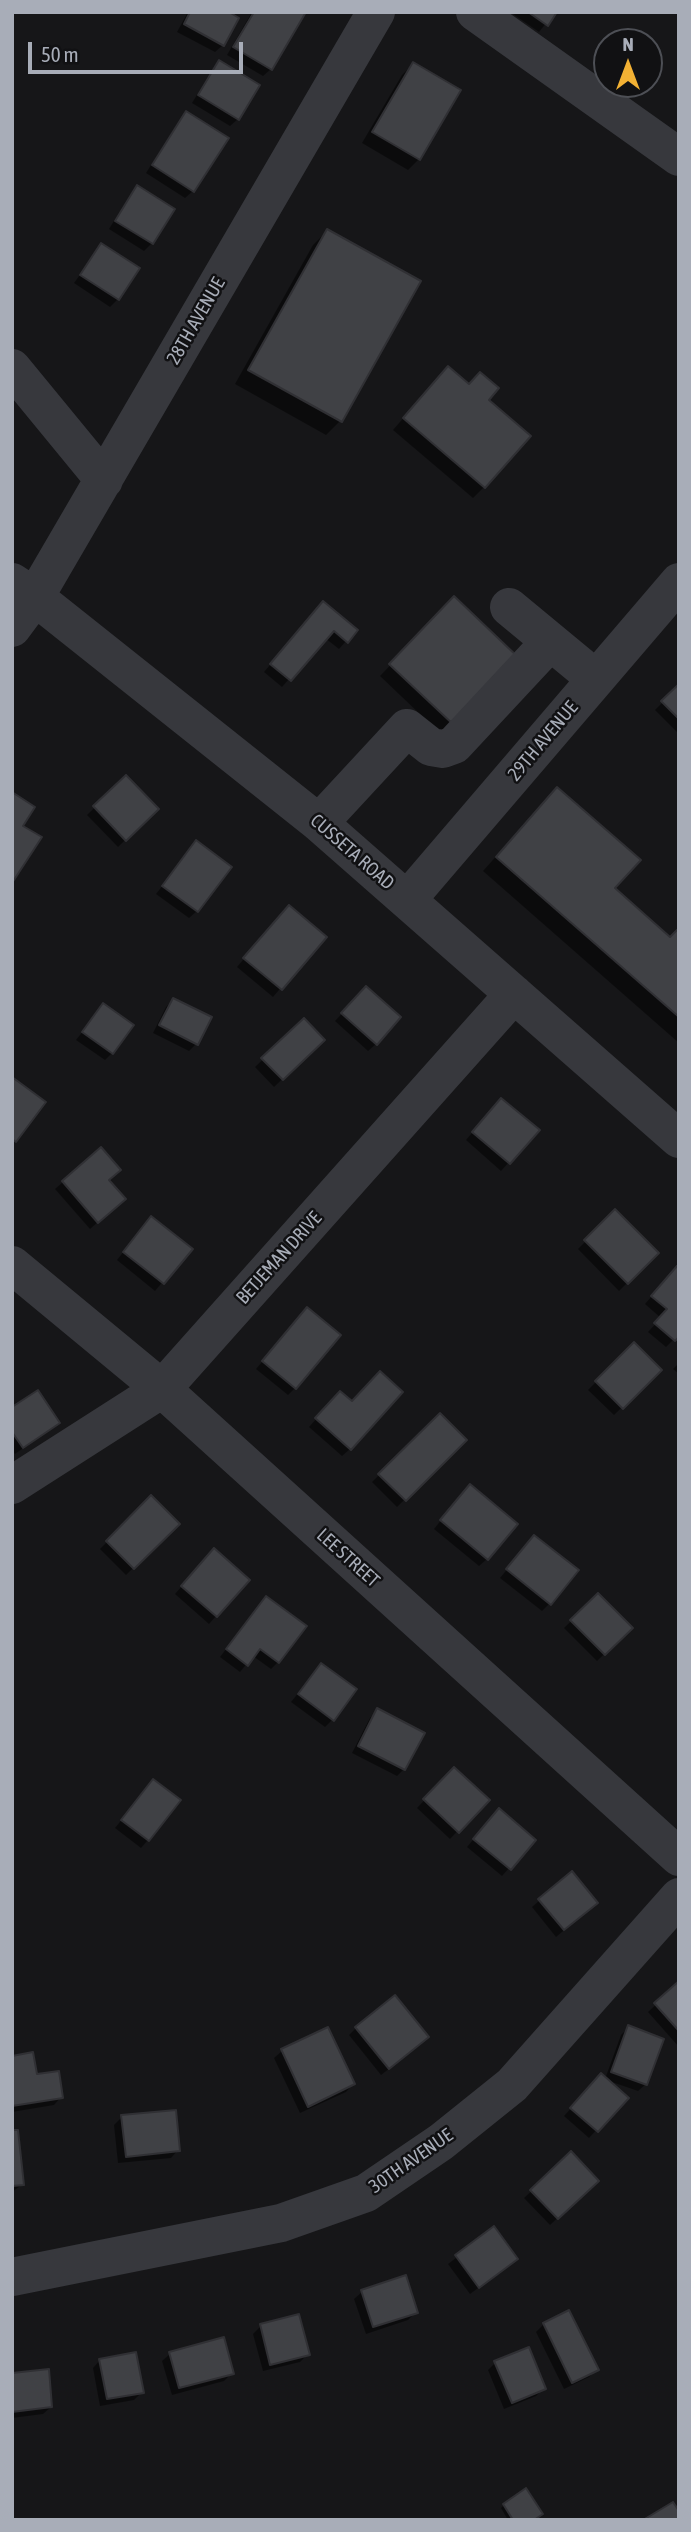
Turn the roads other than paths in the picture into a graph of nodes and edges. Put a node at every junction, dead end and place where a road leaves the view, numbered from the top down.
1 (376, 12) edge
2 (475, 12) edge
3 (679, 157) edge
4 (12, 368) edge
5 (104, 480) junction
6 (679, 582) edge
7 (24, 590) edge
8 (509, 607) dead end
9 (12, 628) edge
10 (550, 642) junction
11 (596, 679) junction
12 (319, 823) junction
13 (407, 900) junction
14 (514, 994) junction
15 (679, 1139) edge
16 (12, 1265) edge
17 (162, 1389) junction
18 (12, 1485) edge
19 (679, 1857) edge
20 (679, 1897) edge
21 (12, 2277) edge

1 - 5 street, 28TH AVENUE
2 - 3 street
4 - 5 street
5 - 7 street, 28TH AVENUE
6 - 11 street, 29TH AVENUE
7 - 9 street, 28TH AVENUE
7 - 12 street, CUSSETA ROAD
8 - 10 street
10 - 11 street
10 - 12 street
11 - 13 street, 29TH AVENUE
12 - 13 street, CUSSETA ROAD
13 - 14 street, CUSSETA ROAD
14 - 15 street, CUSSETA ROAD
14 - 17 street, BETJEMAN DRIVE
16 - 17 street, LEE STREET
17 - 18 street, BETJEMAN DRIVE
17 - 19 street, LEE STREET
20 - 21 street, 30TH AVENUE

